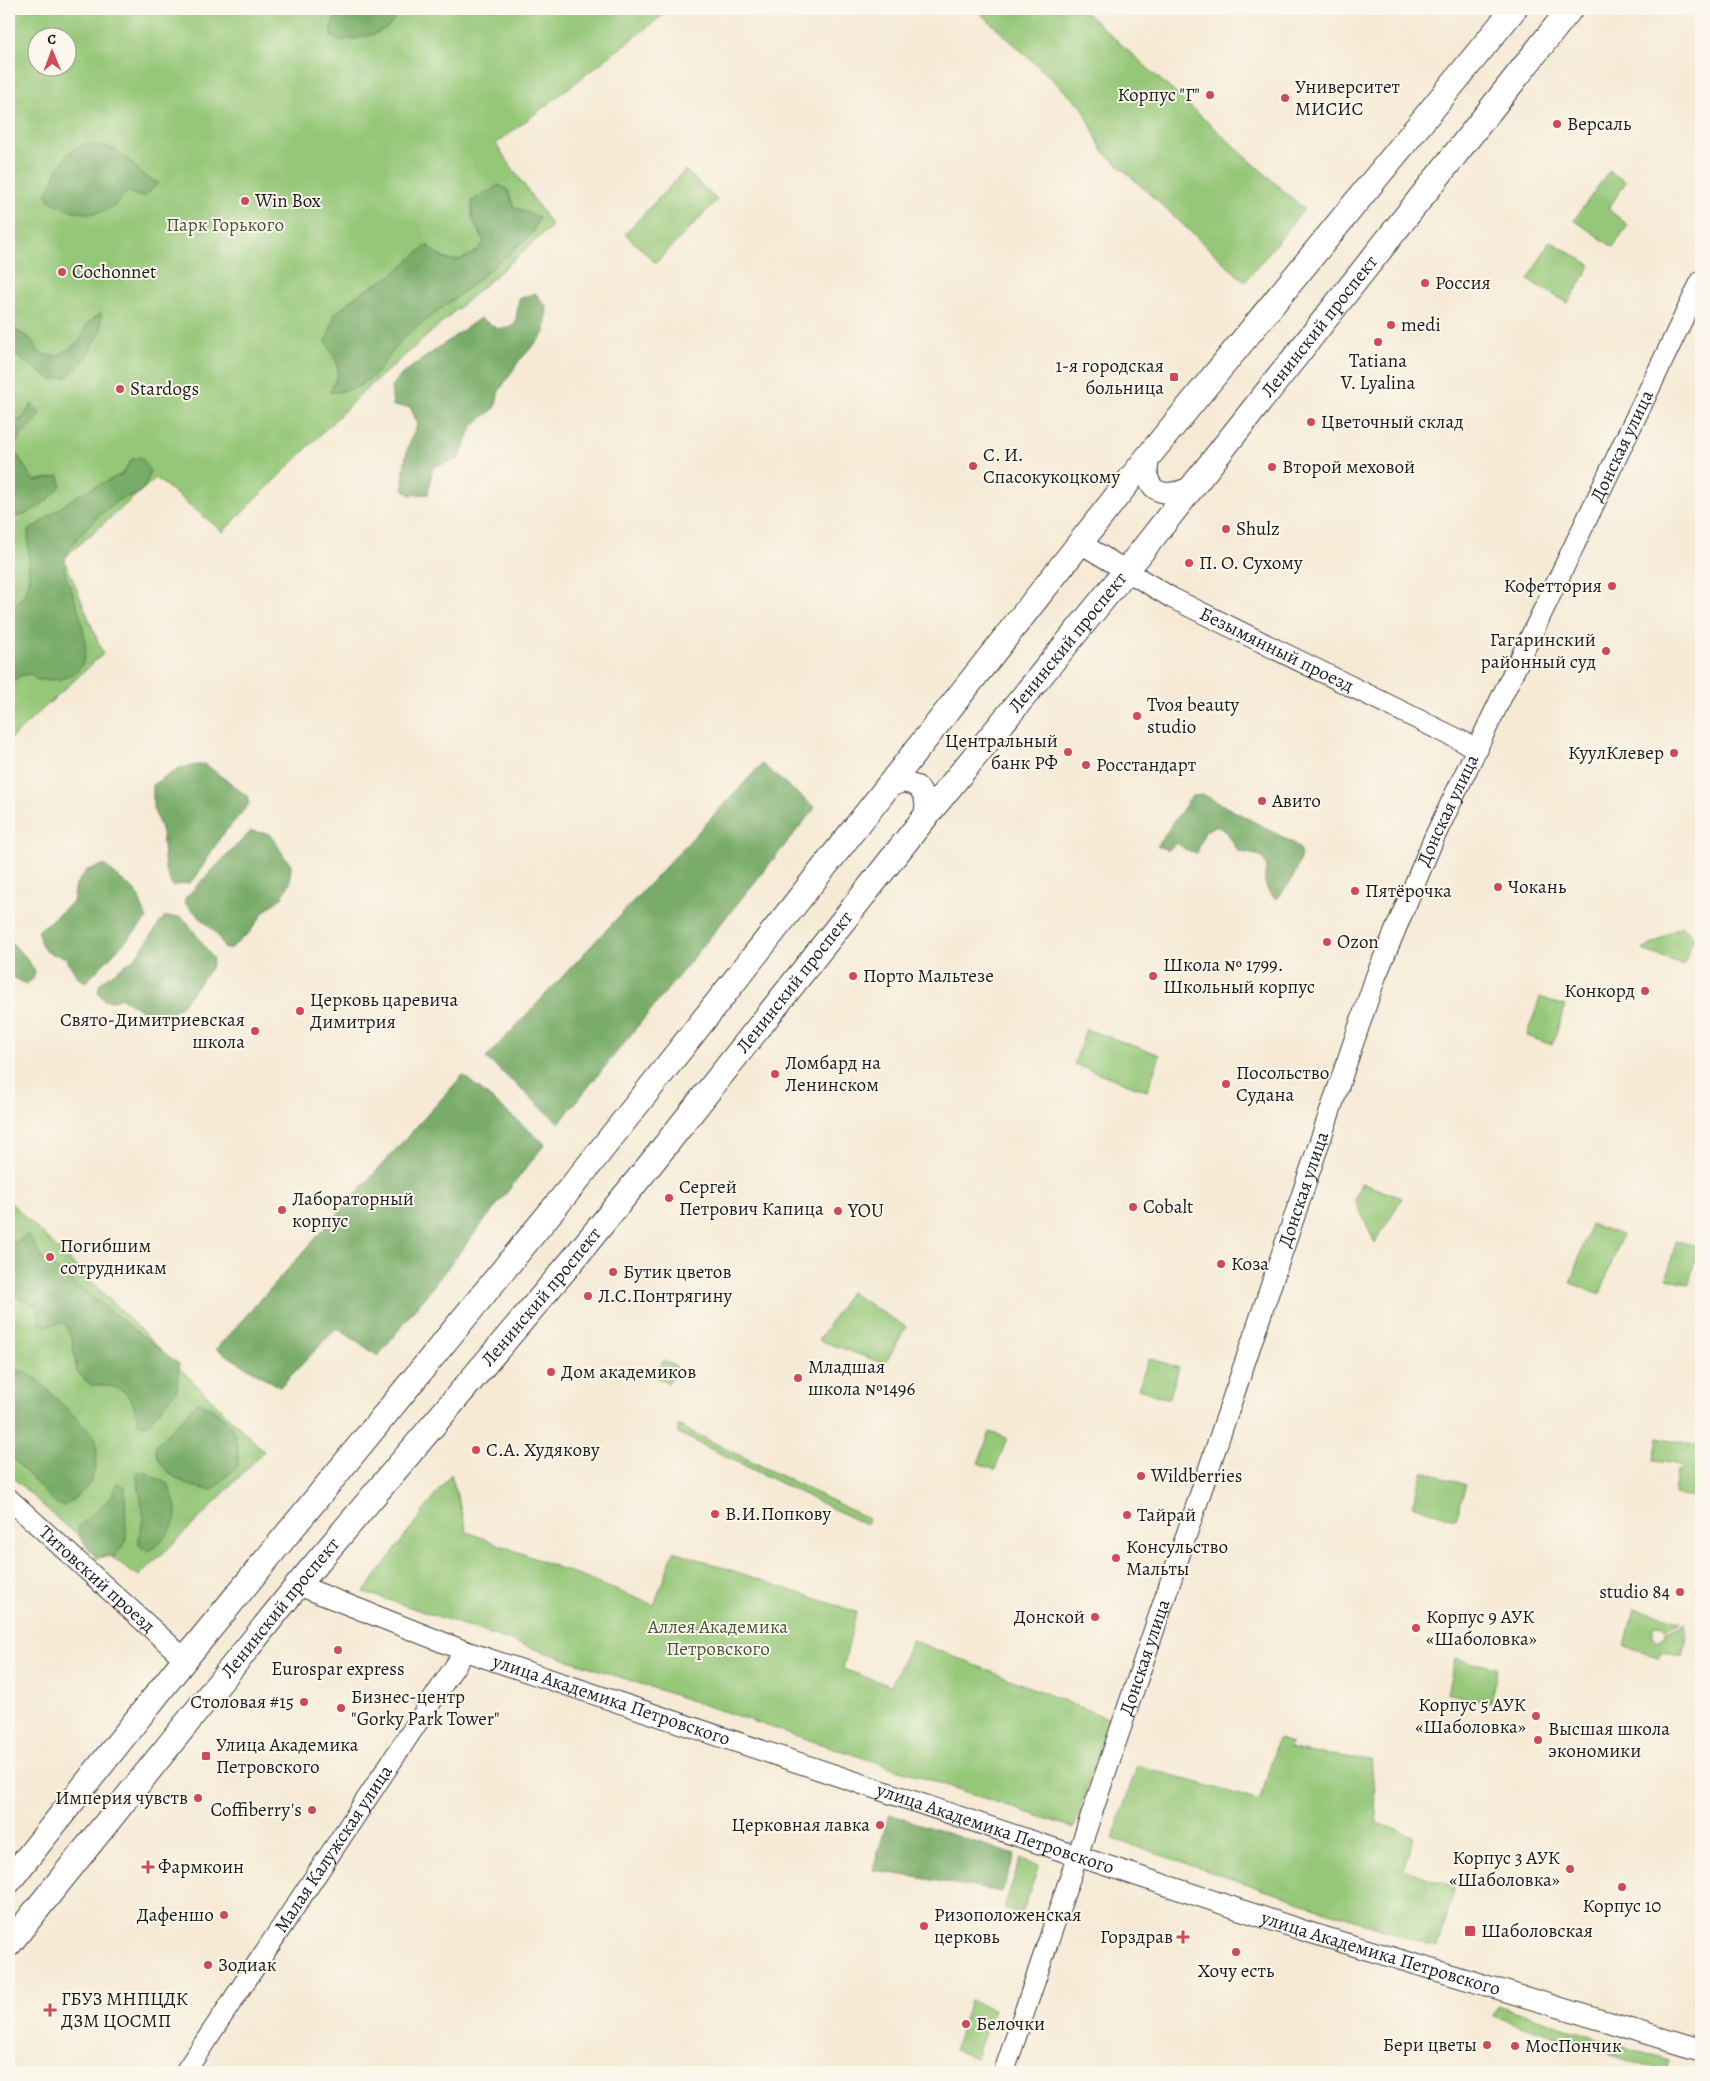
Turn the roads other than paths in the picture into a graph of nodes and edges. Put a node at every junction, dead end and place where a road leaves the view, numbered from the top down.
1 (1514, 9) edge
2 (1570, 9) edge
3 (1701, 281) edge
4 (1151, 453) junction
5 (1194, 485) junction
6 (1080, 543) junction
7 (1126, 571) junction
8 (1478, 749) junction
9 (884, 789) junction
10 (922, 821) junction
11 (9, 1499) edge
12 (298, 1585) junction
13 (465, 1651) junction
14 (185, 1659) junction
15 (1078, 1856) junction
16 (9, 1881) edge
17 (9, 1944) edge
18 (1701, 2050) edge
19 (185, 2072) edge
20 (1004, 2072) edge

1 - 4 main road
2 - 5 main road, Ленинский проспект
3 - 8 street, Донская улица
4 - 5 street
4 - 6 main road
5 - 7 main road, Ленинский проспект
6 - 7 street, Безымянный проезд
6 - 9 main road
7 - 8 street, Безымянный проезд
7 - 10 main road, Ленинский проспект
8 - 15 street, Донская улица
9 - 10 street
9 - 14 main road
10 - 12 main road, Ленинский проспект
11 - 14 street, Титовский проезд
12 - 13 street, улица Академика Петровского
12 - 17 main road, Ленинский проспект
13 - 15 street, улица Академика Петровского
13 - 19 street, Малая Калужская улица
14 - 16 main road
15 - 18 street, улица Академика Петровского
15 - 20 street, Донская улица

